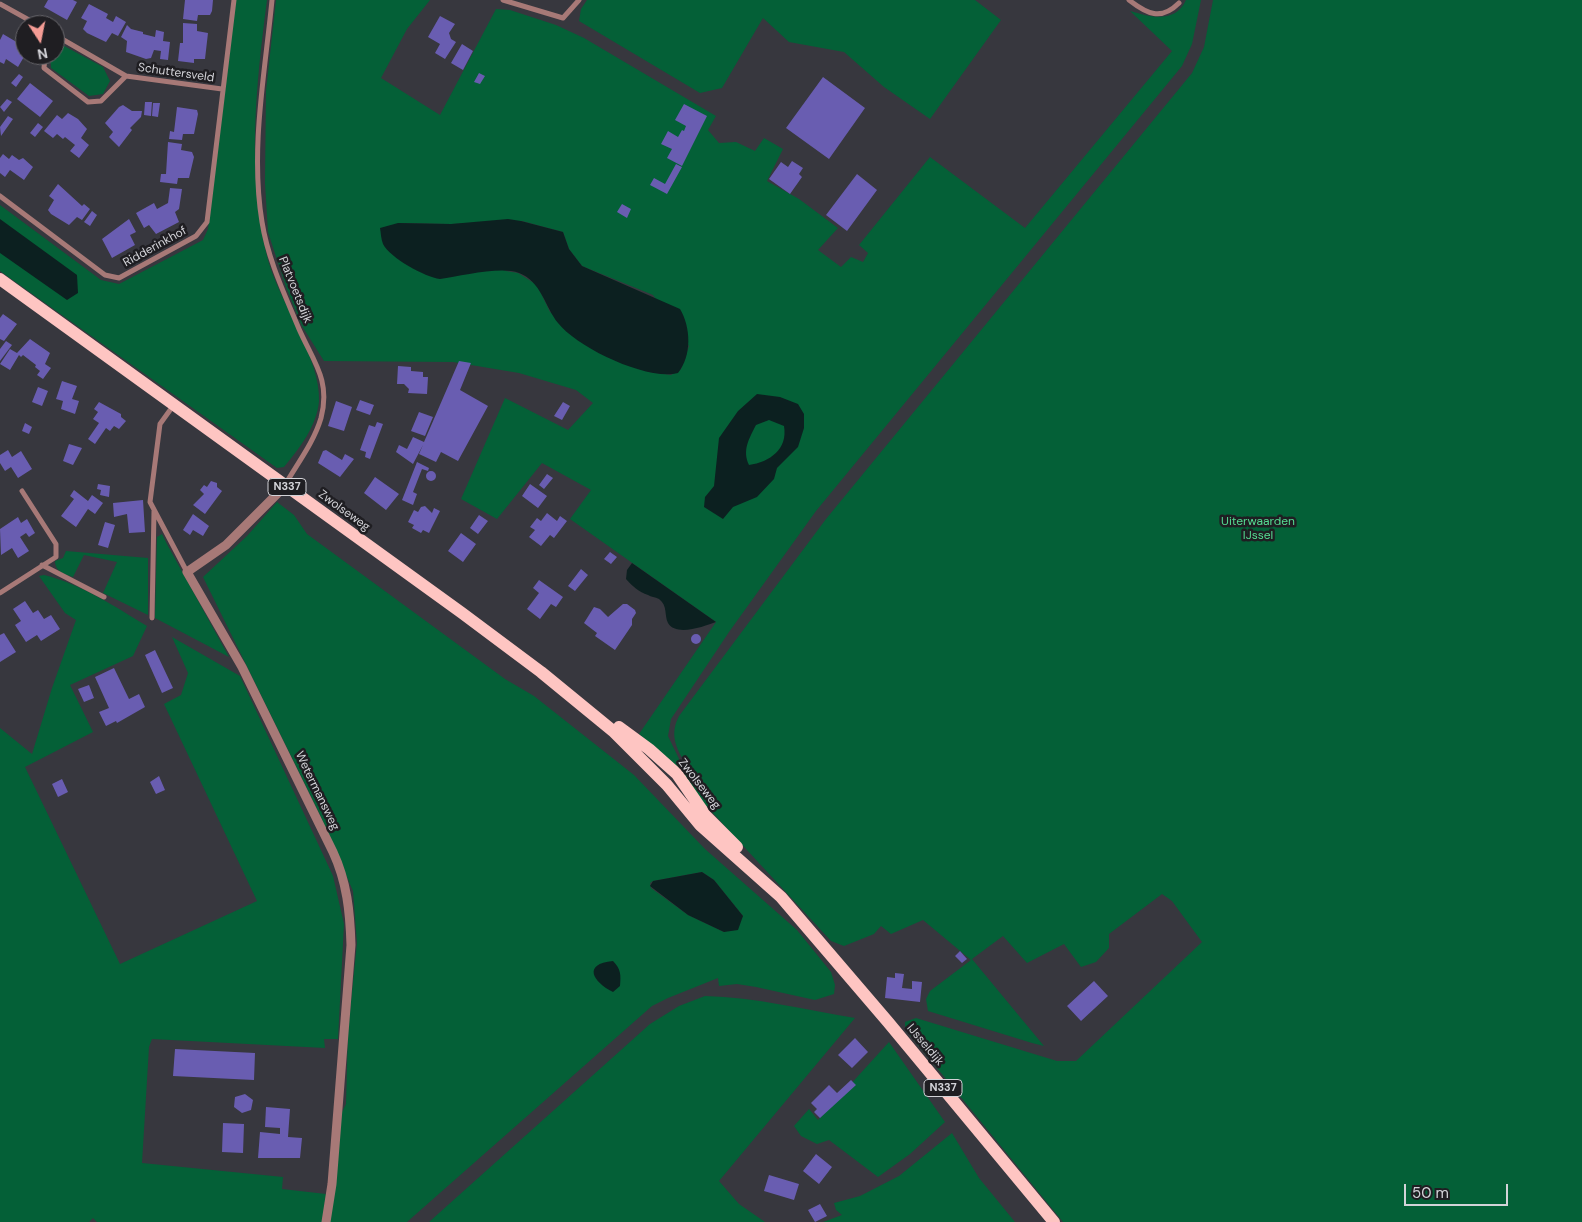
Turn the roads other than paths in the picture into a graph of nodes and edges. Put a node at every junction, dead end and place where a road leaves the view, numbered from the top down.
1 (234, 0) edge
2 (272, 0) edge
3 (502, 0) edge
4 (579, 0) edge
5 (1129, 0) edge
6 (1179, 3) dead end
7 (0, 4) edge
8 (20, 15) edge
9 (65, 41) edge
10 (44, 65) edge
11 (126, 76) junction
12 (222, 89) junction
13 (0, 196) edge
14 (0, 279) edge
15 (174, 405) junction
16 (285, 486) junction
17 (22, 491) dead end
18 (154, 511) junction
19 (42, 565) junction
20 (187, 572) junction
21 (0, 593) edge
22 (104, 597) dead end
23 (152, 618) dead end
24 (832, 956) joint
25 (326, 1222) edge
26 (1054, 1222) edge

1 - 12 street, Ridderinkhof
2 - 16 street, Platvoetsdijk
3 - 4 street
5 - 6 street
7 - 8 street
9 - 11 street, Schuttersveld
10 - 11 street, Schuttersveld
11 - 12 street, Schuttersveld
12 - 13 street, Ridderinkhof
14 - 15 main road, Zwolseweg / N337
15 - 16 main road, Zwolseweg / N337
15 - 18 street, Wetermansweg
16 - 20 street
16 - 24 main road, Zwolseweg / N337
17 - 19 street
18 - 20 street, Wetermansweg
18 - 23 street
19 - 21 street
19 - 22 street
20 - 25 street, Wetermansweg
24 - 26 main road, IJsseldijk / N337

